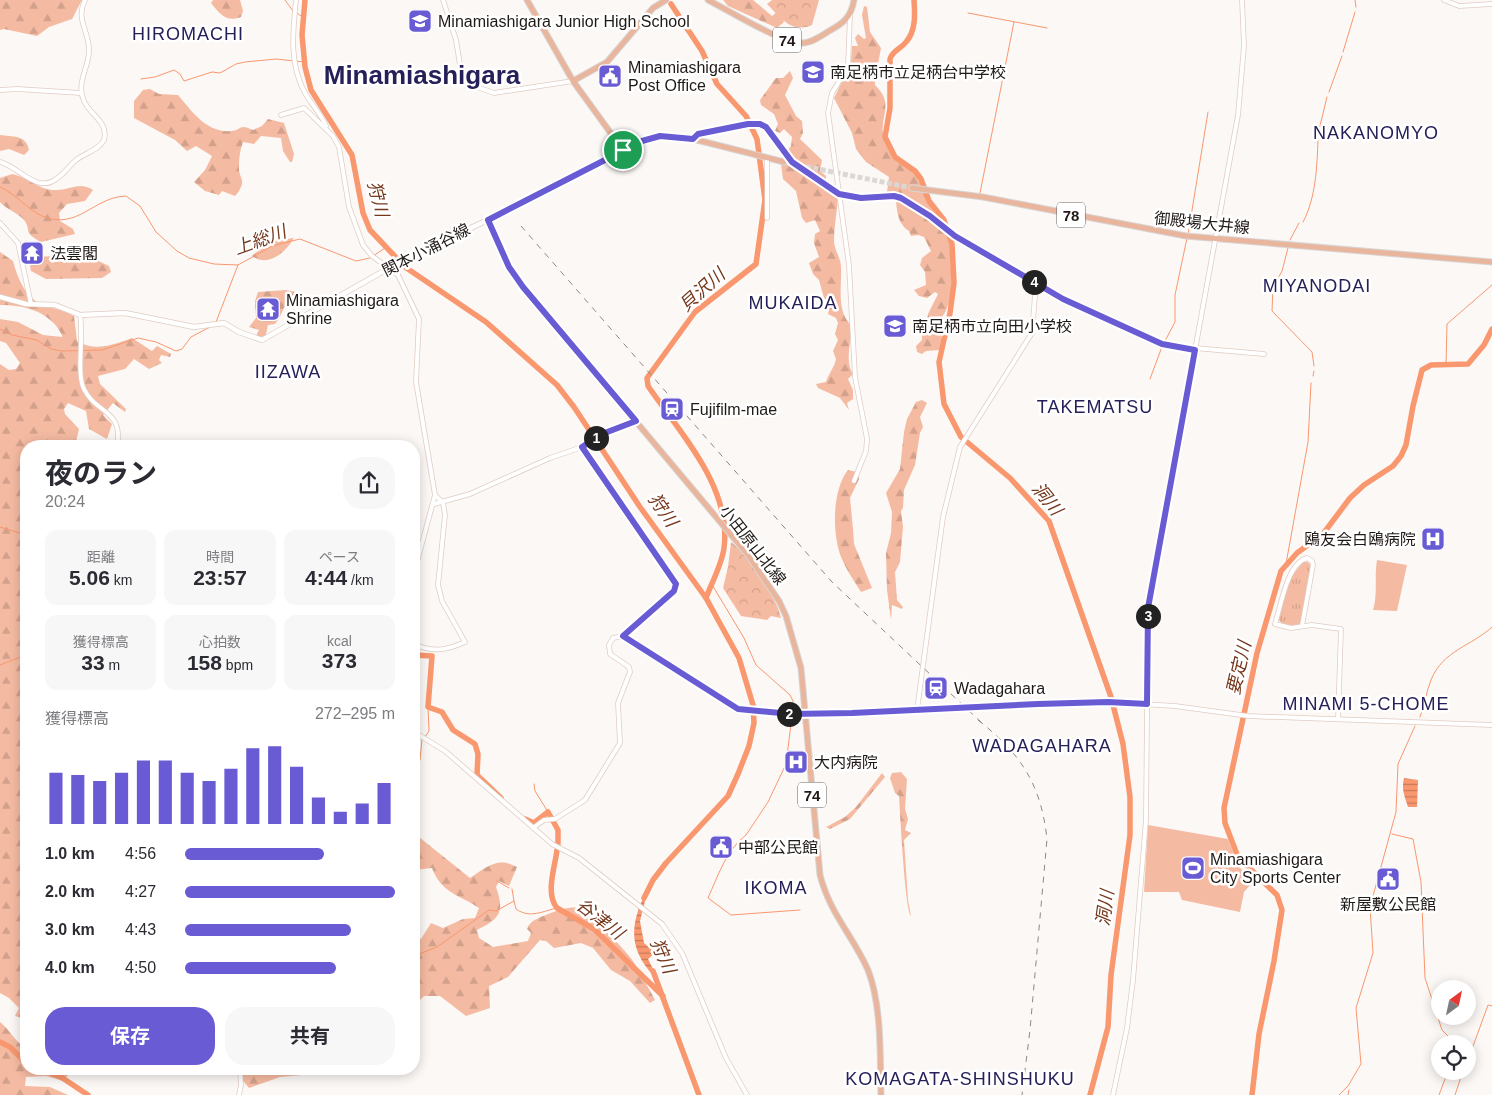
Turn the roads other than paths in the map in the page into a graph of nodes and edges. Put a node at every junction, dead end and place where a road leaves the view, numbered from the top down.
1 (85, 0) edge
2 (296, 0) edge
3 (443, 0) edge
4 (527, 0) edge
5 (666, 0) edge
6 (708, 0) edge
7 (854, 0) edge
8 (1242, 0) edge
9 (1444, 0) edge
10 (1492, 4) edge
11 (850, 15) junction
12 (573, 81) junction
13 (0, 90) edge
14 (81, 93) junction
15 (281, 115) dead end
16 (325, 127) junction
17 (693, 139) junction
18 (623, 150) junction
19 (766, 158) junction
20 (0, 162) edge
21 (784, 162) tunnel mouth
22 (912, 188) tunnel mouth
23 (839, 194) junction
24 (767, 218) dead end
25 (488, 220) junction
26 (0, 223) edge
27 (1215, 238) junction
28 (1492, 262) edge
29 (391, 267) junction
30 (1036, 283) junction
31 (0, 297) edge
32 (31, 304) junction
33 (80, 315) junction
34 (1195, 350) junction
35 (1264, 354) dead end
36 (636, 421) junction
37 (118, 440) edge
38 (583, 446) junction
39 (854, 481) dead end
40 (436, 495) junction
41 (444, 503) junction
42 (434, 504) junction
43 (420, 552) edge
44 (1302, 626) junction
45 (623, 636) junction
46 (420, 646) edge
47 (1147, 704) junction
48 (917, 710) junction
49 (805, 714) junction
50 (1338, 719) junction
51 (1492, 726) edge
52 (420, 736) edge
53 (533, 828) junction
54 (240, 1075) edge
55 (239, 1095) edge
56 (747, 1095) edge
57 (881, 1095) edge
58 (1113, 1095) edge

1 - 14 street
2 - 16 street
3 - 12 street
4 - 12 main road
5 - 12 main road
6 - 11 main road, 74
7 - 11 main road
8 - 27 street
9 - 10 street
11 - 23 street
12 - 18 main road
13 - 14 street
14 - 20 street
15 - 16 street
16 - 29 street
17 - 18 main road
17 - 19 main road
17 - 23 street
18 - 25 main road
19 - 21 main road
19 - 24 street
22 - 27 main road, 御殿場大井線 / 78
23 - 30 street
23 - 39 street
25 - 29 main road, 関本小涌谷線
25 - 36 main road, 小田原山北線 / 74
26 - 32 street
27 - 28 main road, 御殿場大井線 / 78
27 - 34 street
29 - 33 main road, 関本小涌谷線
29 - 40 street
30 - 34 street
30 - 48 street
31 - 32 main road, 関本小涌谷線
32 - 33 main road, 関本小涌谷線
33 - 37 street
34 - 35 street
34 - 47 street
36 - 38 street
36 - 49 main road, 小田原山北線 / 74
38 - 41 street
38 - 45 street
40 - 41 street
40 - 42 street
41 - 42 street
41 - 46 street
42 - 43 street
44 - 44 street
44 - 50 street
45 - 49 street
45 - 53 street
47 - 48 street
47 - 50 street
47 - 58 street
48 - 49 street
49 - 57 main road, 小田原山北線 / 74
50 - 51 street
52 - 53 street
53 - 56 street
54 - 55 street

